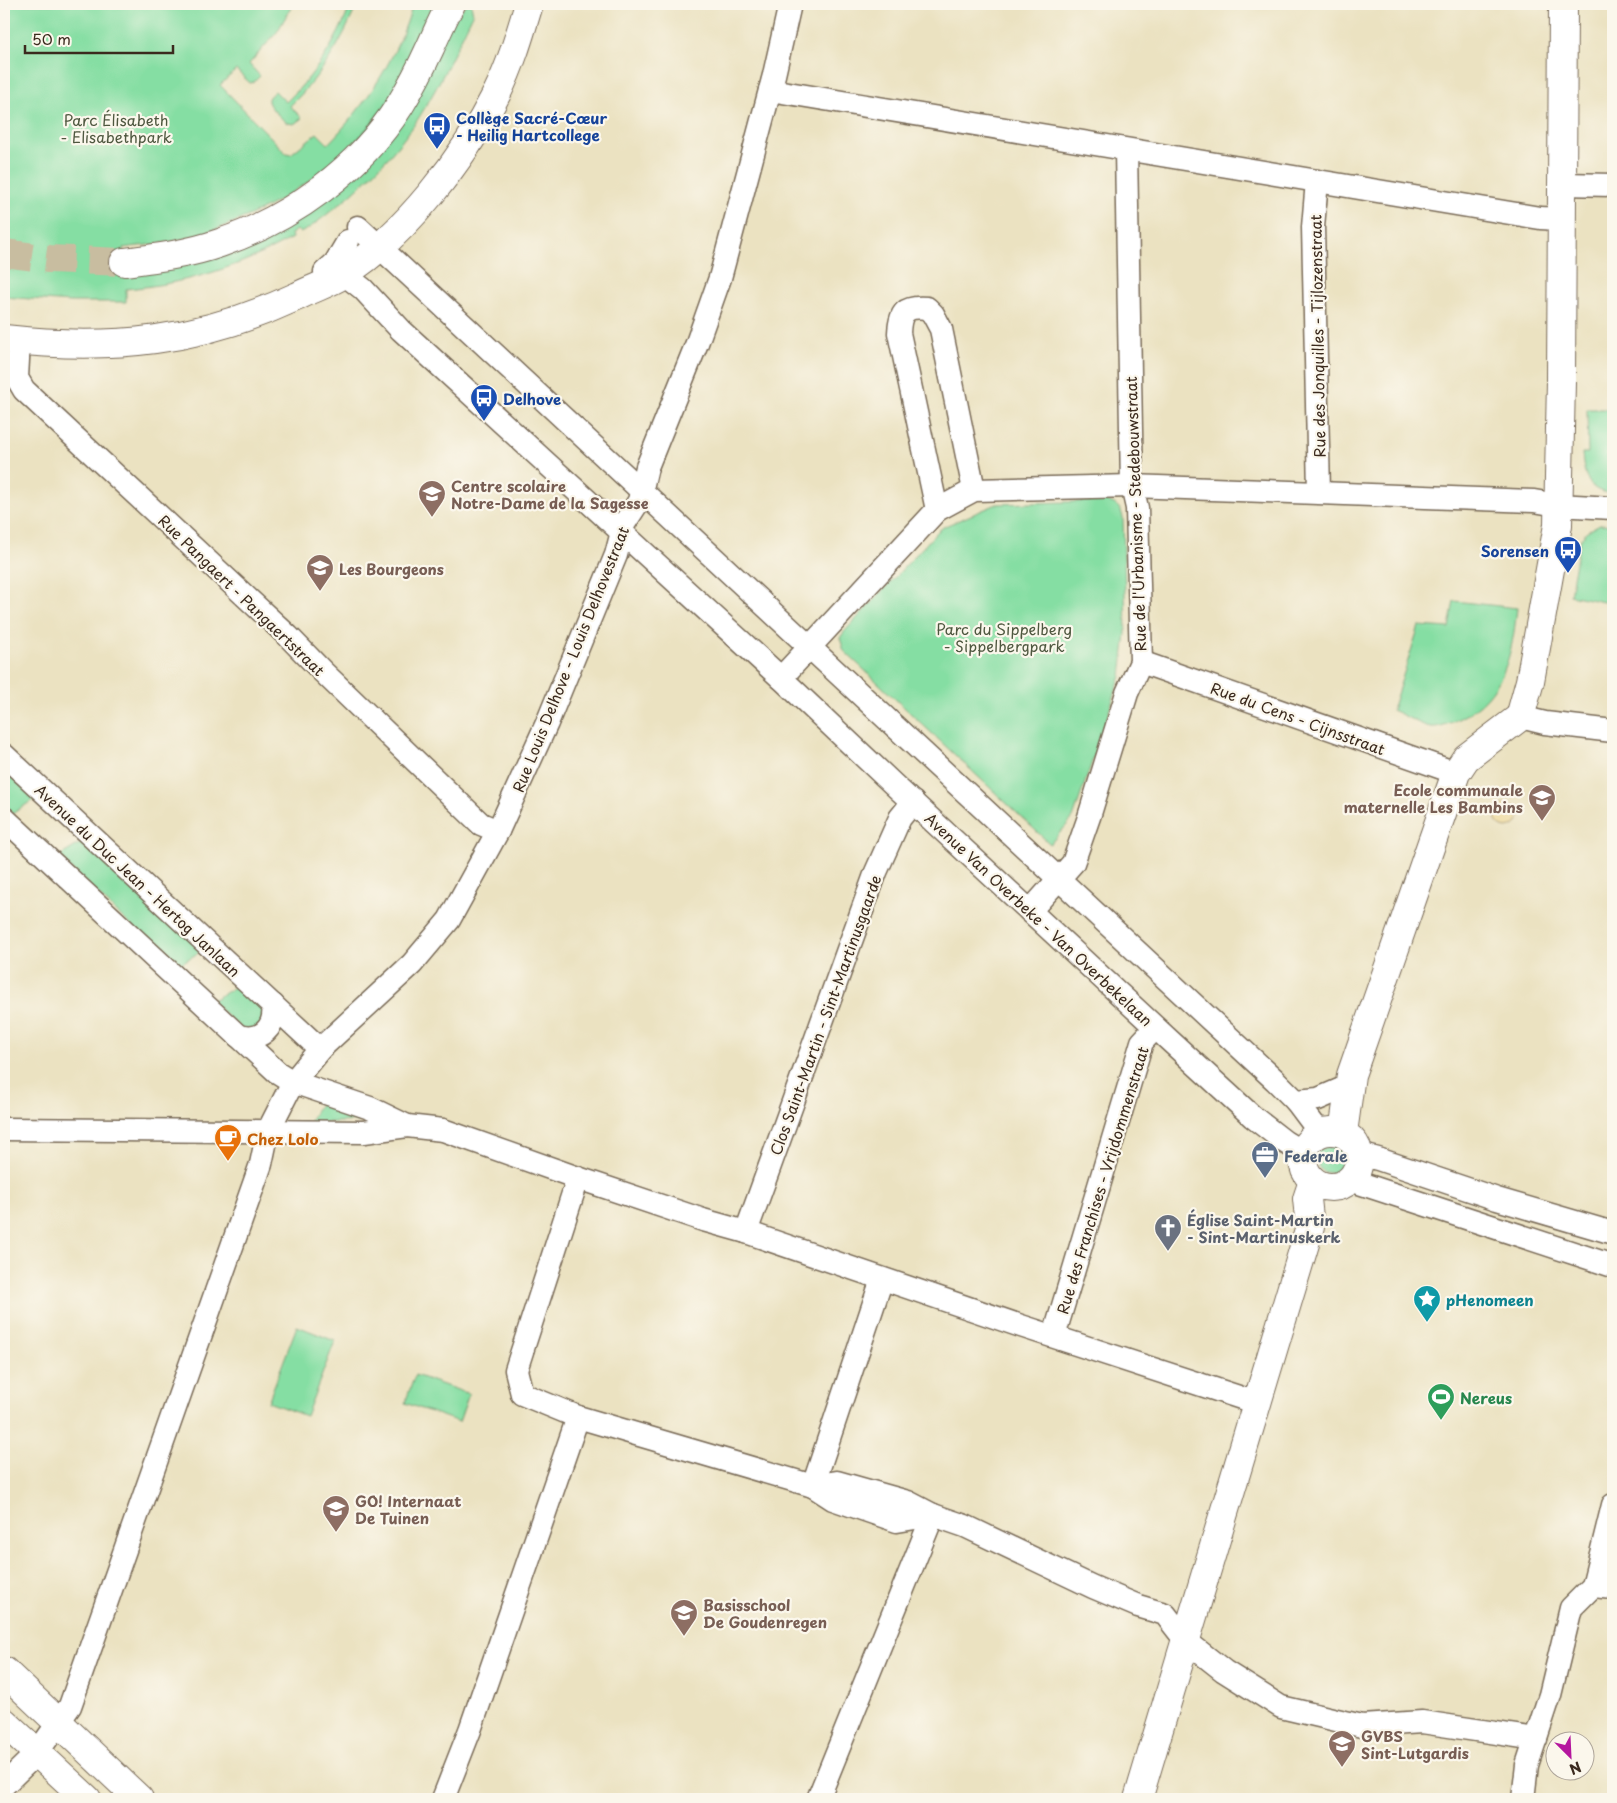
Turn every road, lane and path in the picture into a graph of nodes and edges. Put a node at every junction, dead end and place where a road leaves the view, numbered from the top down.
1 (451, 4) edge
2 (529, 4) edge
3 (790, 4) edge
4 (1563, 4) edge
5 (770, 90) junction
6 (1126, 150) junction
7 (1317, 181) junction
8 (1562, 184) junction
9 (1613, 185) edge
10 (1561, 219) junction
11 (381, 247) junction
12 (124, 262) tunnel mouth
13 (339, 269) junction
14 (12, 340) edge
15 (1132, 486) junction
16 (641, 489) junction
17 (974, 490) junction
18 (1319, 492) junction
19 (1557, 505) junction
20 (1613, 508) edge
21 (937, 510) junction
22 (622, 534) junction
23 (809, 648) junction
24 (1141, 662) junction
25 (781, 678) junction
26 (1520, 717) junction
27 (1613, 731) edge
28 (4, 755) edge
29 (1456, 773) junction
30 (913, 802) junction
31 (4, 818) edge
32 (498, 831) junction
33 (1058, 879) junction
34 (1030, 911) junction
35 (273, 1005) junction
36 (1156, 1028) junction
37 (238, 1036) junction
38 (320, 1049) junction
39 (293, 1082) junction
40 (1345, 1082) junction
41 (1296, 1101) junction
42 (407, 1126) junction
43 (4, 1129) edge
44 (268, 1131) junction
45 (1342, 1140) junction
46 (1303, 1153) junction
47 (578, 1178) junction
48 (1332, 1183) junction
49 (746, 1232) junction
50 (1613, 1234) edge
51 (1613, 1266) edge
52 (882, 1279) junction
53 (1054, 1336) junction
54 (1257, 1403) junction
55 (578, 1417) junction
56 (813, 1486) junction
57 (1613, 1505) edge
58 (933, 1515) junction
59 (1603, 1587) edge
60 (1186, 1641) junction
61 (4, 1671) edge
62 (4, 1722) edge
63 (58, 1723) junction
64 (1536, 1739) junction
65 (37, 1753) junction
66 (4, 1785) edge
67 (87, 1799) edge
68 (139, 1799) edge
69 (443, 1799) edge
70 (818, 1799) edge
71 (1138, 1799) edge
72 (1523, 1799) edge

1 - 12 main road
2 - 11 main road
3 - 5 street, Rue Louis Delhove - Louis Delhovestraat
4 - 8 main road
5 - 6 street
5 - 16 street, Rue Louis Delhove - Louis Delhovestraat
6 - 7 street
6 - 15 street, Rue de l'Urbanisme - Stedebouwstraat
7 - 10 street
7 - 18 street, Rue des Jonquilles - Tijlozenstraat
8 - 9 street
8 - 10 main road
10 - 19 main road
11 - 13 main road
11 - 13 street
11 - 16 street
13 - 14 main road
13 - 22 street, Avenue Van Overbeke - Van Overbekelaan
14 - 32 street, Rue Pangaert - Pangaertstraat
15 - 17 street
15 - 18 street
15 - 24 street, Rue de l'Urbanisme - Stedebouwstraat
16 - 22 street, Rue Louis Delhove - Louis Delhovestraat
16 - 23 street
17 - 21 street
17 - 21 street
18 - 19 street
19 - 20 street
19 - 26 main road
21 - 23 street
22 - 25 street, Avenue Van Overbeke - Van Overbekelaan
22 - 32 street, Rue Louis Delhove - Louis Delhovestraat
23 - 25 street
23 - 33 street
24 - 29 street, Rue du Cens - Cijnsstraat
24 - 33 street, Rue de l'Urbanisme - Stedebouwstraat
25 - 30 street, Avenue Van Overbeke - Van Overbekelaan
26 - 27 street
26 - 29 main road
28 - 35 street, Avenue du Duc Jean - Hertog Janlaan
29 - 40 main road
30 - 34 street, Avenue Van Overbeke - Van Overbekelaan
30 - 49 street, Clos Saint-Martin - Sint-Martinusgaarde
31 - 37 street
32 - 38 street, Rue Louis Delhove - Louis Delhovestraat
33 - 34 street, Rue de l'Urbanisme - Stedebouwstraat
33 - 41 street
34 - 36 street, Avenue Van Overbeke - Van Overbekelaan
35 - 37 street
35 - 38 street, Avenue du Duc Jean - Hertog Janlaan
36 - 46 street, Avenue Van Overbeke - Van Overbekelaan
36 - 53 street, Rue des Franchises - Vrijdommenstraat
37 - 39 street
38 - 39 street, Rue Louis Delhove - Louis Delhovestraat
39 - 42 street
39 - 44 street, Rue Louis Delhove - Louis Delhovestraat
40 - 41 street
40 - 45 main road
41 - 45 street
42 - 44 street
42 - 47 street
43 - 44 street
44 - 63 street, Rue Louis Delhove - Louis Delhovestraat
45 - 46 main road
45 - 48 main road
45 - 50 street
46 - 48 main road
47 - 49 street
47 - 55 street
48 - 51 street
48 - 54 main road
49 - 52 street
52 - 53 street
52 - 56 street
53 - 54 street
54 - 60 main road
55 - 56 street
55 - 69 street
56 - 58 street
57 - 59 street
58 - 60 street
58 - 70 street
59 - 64 street
60 - 64 street
60 - 71 main road
61 - 63 main road
62 - 65 main road
63 - 65 street, Rue Louis Delhove - Louis Delhovestraat
63 - 68 main road
64 - 72 street
65 - 66 street, Rue Louis Delhove - Louis Delhovestraat
65 - 67 main road

